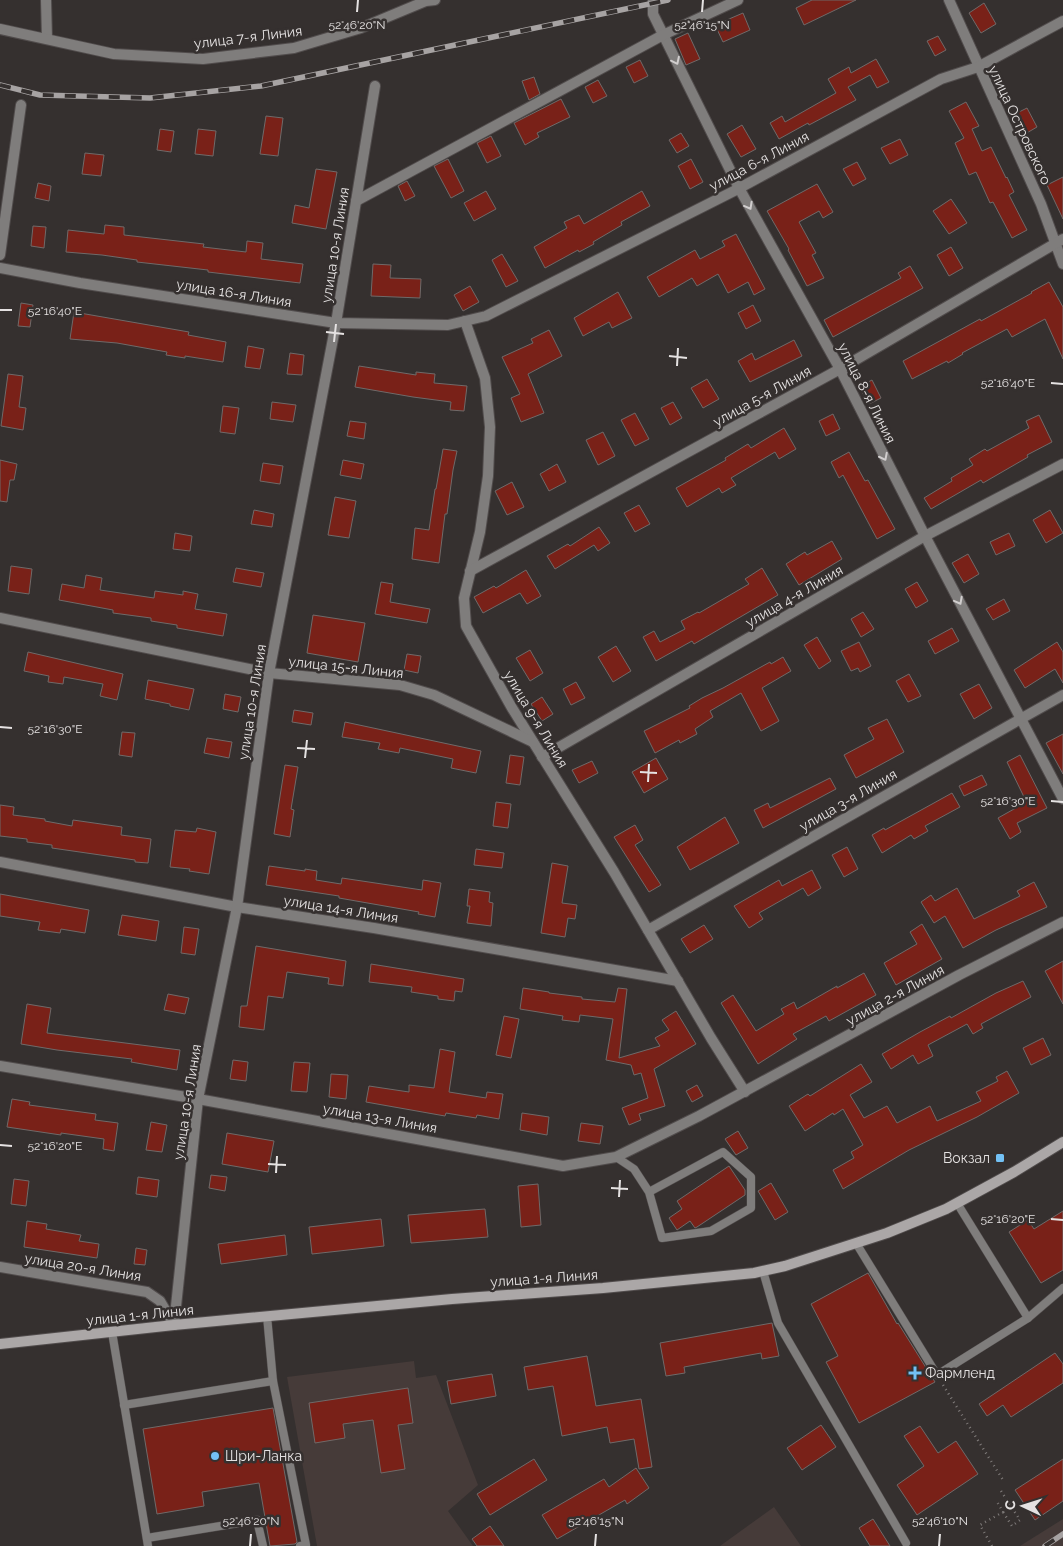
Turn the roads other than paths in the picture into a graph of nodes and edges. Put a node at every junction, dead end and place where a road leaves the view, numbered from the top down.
1 (46, 0) edge
2 (435, 0) edge
3 (653, 0) edge
4 (738, 0) edge
5 (949, 0) edge
6 (1063, 21) edge
7 (0, 29) edge
8 (663, 35) junction
9 (47, 38) junction
10 (978, 67) junction
11 (375, 86) dead end
12 (21, 105) dead end
13 (739, 188) junction
14 (356, 201) junction
15 (1059, 241) edge
16 (0, 255) edge
17 (1063, 264) edge
18 (0, 268) edge
19 (465, 321) junction
20 (336, 323) junction
21 (840, 369) junction
22 (1063, 464) edge
23 (925, 536) junction
24 (470, 571) junction
25 (0, 618) edge
26 (269, 673) junction
27 (1063, 695) edge
28 (1021, 718) junction
29 (534, 742) junction
30 (542, 757) junction
31 (1063, 798) edge
32 (0, 862) edge
33 (237, 907) junction
34 (1063, 922) edge
35 (648, 930) junction
36 (678, 981) junction
37 (0, 1066) edge
38 (743, 1093) junction
39 (198, 1099) junction
40 (1063, 1142) edge
41 (616, 1157) junction
42 (649, 1192) junction
43 (957, 1203) junction
44 (856, 1243) junction
45 (0, 1268) edge
46 (763, 1271) junction
47 (1063, 1288) edge
48 (267, 1316) junction
49 (1028, 1318) junction
50 (174, 1325) junction
51 (112, 1332) junction
52 (0, 1344) edge
53 (274, 1381) junction
54 (124, 1405) junction
55 (147, 1542) edge
56 (906, 1543) dead end
57 (263, 1546) edge
58 (300, 1546) edge

1 - 9 street
2 - 9 street, улица 7-я Линия
3 - 8 street, улица 8-я Линия
4 - 8 street
5 - 10 street, улица Островского
6 - 10 street, улица 6-я Линия
7 - 9 street, улица 7-я Линия
8 -> 13 street, улица 8-я Линия
8 - 14 street
10 - 13 street, улица 6-я Линия
10 - 15 street, улица Островского
11 - 14 street, улица 10-я Линия
12 - 16 street
13 - 19 street, улица 6-я Линия
13 -> 21 street, улица 8-я Линия
14 - 20 street, улица 10-я Линия
15 - 17 street, улица Островского
15 - 21 street, улица 5-я Линия
18 - 20 street, улица 16-я Линия
19 - 20 street, улица 16-я Линия
19 - 24 street, улица 9-я Линия
20 - 26 street, улица 10-я Линия
21 -> 23 street, улица 8-я Линия
21 - 24 street, улица 5-я Линия
22 - 23 street, улица 4-я Линия
23 -> 28 street, улица 8-я Линия
23 - 30 street, улица 4-я Линия
24 - 29 street, улица 9-я Линия
25 - 26 street, улица 15-я Линия
26 - 29 street, улица 15-я Линия
26 - 33 street, улица 10-я Линия
27 - 28 street, улица 3-я Линия
28 - 31 street, улица 8-я Линия
28 - 35 street, улица 3-я Линия
29 - 30 street, улица 9-я Линия
30 - 35 street, улица 9-я Линия
32 - 33 street, улица 14-я Линия
33 - 36 street, улица 14-я Линия
33 - 39 street, улица 10-я Линия
34 - 38 street, улица 2-я Линия
35 - 36 street, улица 9-я Линия
36 - 38 street, улица 9-я Линия
37 - 39 street, улица 13-я Линия
38 - 41 street, улица 13-я Линия
39 - 41 street, улица 13-я Линия
39 - 50 street, улица 10-я Линия
40 - 43 main road, улица 1-я Линия
41 - 42 lane
42 - 42 lane
43 - 44 main road, улица 1-я Линия
43 - 49 lane
44 - 46 main road, улица 1-я Линия
44 - 49 lane
45 - 50 street, улица 20-я Линия
46 - 48 main road, улица 1-я Линия
46 - 56 lane
47 - 49 lane
48 - 50 main road, улица 1-я Линия
48 - 53 lane
50 - 51 main road, улица 1-я Линия
51 - 52 main road, улица 1-я Линия
51 - 54 lane
53 - 54 lane
53 - 58 lane
54 - 55 lane
55 - 57 lane

